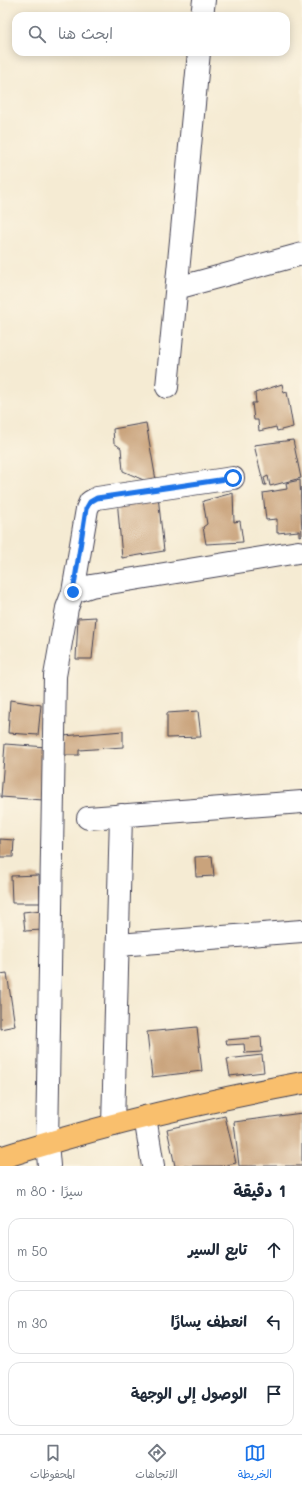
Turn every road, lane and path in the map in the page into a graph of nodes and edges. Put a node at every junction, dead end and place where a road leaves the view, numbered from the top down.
1 (204, 0) edge
2 (202, 12) edge
3 (199, 56) edge
4 (302, 254) edge
5 (177, 288) junction
6 (167, 387) dead end
7 (233, 478) dead end
8 (298, 552) dead end
9 (73, 592) junction
10 (302, 802) edge
11 (121, 815) junction
12 (88, 818) dead end
13 (302, 931) edge
14 (118, 945) junction
15 (302, 1083) edge
16 (144, 1117) junction
17 (113, 1125) junction
18 (47, 1143) junction
19 (0, 1158) edge
20 (49, 1166) edge
21 (153, 1166) edge

1 - 2 street
3 - 5 street
4 - 5 street
5 - 6 street
7 - 9 street
8 - 9 street
9 - 18 street
10 - 11 street
11 - 12 street
11 - 14 street
13 - 14 street
14 - 17 street
15 - 16 main road
16 - 17 main road
16 - 21 street
17 - 18 main road
18 - 19 main road
18 - 20 street

